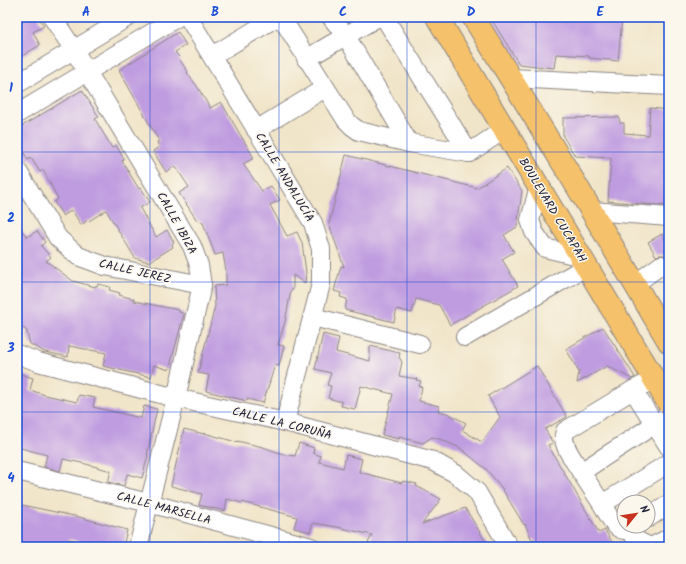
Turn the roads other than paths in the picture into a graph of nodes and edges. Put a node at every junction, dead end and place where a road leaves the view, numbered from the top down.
1 (52, 17) edge
2 (128, 17) edge
3 (178, 17) edge
4 (188, 17) edge
5 (277, 17) edge
6 (281, 17) edge
7 (331, 17) edge
8 (378, 17) edge
9 (384, 17) edge
10 (437, 17) edge
11 (473, 17) edge
12 (346, 36) junction
13 (74, 50) junction
14 (212, 56) junction
15 (306, 59) junction
16 (87, 72) junction
17 (511, 78) junction
18 (17, 84) edge
19 (669, 86) edge
20 (325, 88) junction
21 (17, 114) edge
22 (505, 129) junction
23 (256, 130) junction
24 (409, 143) junction
25 (469, 153) junction
26 (17, 170) edge
27 (575, 183) junction
28 (592, 211) junction
29 (669, 217) edge
30 (584, 262) junction
31 (661, 265) dead end
32 (635, 284) junction
33 (202, 285) junction
34 (313, 317) junction
35 (465, 337) dead end
36 (669, 342) edge
37 (420, 344) dead end
38 (17, 354) edge
39 (662, 383) edge
40 (633, 390) junction
41 (176, 398) junction
42 (669, 404) edge
43 (662, 420) edge
44 (286, 422) junction
45 (669, 447) edge
46 (669, 464) edge
47 (17, 471) edge
48 (581, 472) junction
49 (149, 504) junction
50 (602, 504) junction
51 (669, 504) edge
52 (656, 513) edge
53 (616, 526) edge
54 (635, 534) edge
55 (669, 538) edge
56 (138, 547) edge
57 (311, 547) edge
58 (509, 547) edge
59 (650, 547) edge

1 - 13 street, CALLE IBIZA
2 - 13 street
3 - 16 street
4 - 14 street, CALLE ANDALUCÍA
5 - 14 street
6 - 15 street
7 - 12 street
8 - 12 street
9 - 25 street
10 - 22 main road, BOULEVARD CUCAPAH
11 - 17 main road
12 - 15 street
12 - 24 street
13 - 16 street, CALLE IBIZA
13 - 18 street
14 - 23 street, CALLE ANDALUCÍA
15 - 20 street
16 - 21 street
16 - 33 street, CALLE IBIZA
17 - 19 street
17 - 27 main road
20 - 23 street
20 - 24 street
22 - 25 street
22 - 27 main road
22 - 30 main road, BOULEVARD CUCAPAH
23 - 34 street, CALLE ANDALUCÍA
24 - 25 street
26 - 33 street, CALLE JEREZ
27 - 28 main road
28 - 29 street
28 - 32 main road
30 - 35 street
30 - 39 main road, BOULEVARD CUCAPAH
31 - 32 street
32 - 36 main road
33 - 41 street, CALLE IBIZA
34 - 37 street
34 - 44 street, CALLE ANDALUCÍA
38 - 41 street, CALLE LA CORUÑA
39 - 40 street
39 - 42 main road, BOULEVARD CUCAPAH
40 - 43 street
40 - 48 street
41 - 44 street, CALLE LA CORUÑA
41 - 49 street, CALLE IBIZA
43 - 45 street
43 - 48 street
44 - 58 street, CALLE LA CORUÑA
46 - 50 street
47 - 49 street, CALLE MARSELLA
48 - 50 street
49 - 56 street, CALLE IBIZA
49 - 57 street, CALLE MARSELLA
50 - 53 street
51 - 52 street
54 - 59 street
55 - 59 street

